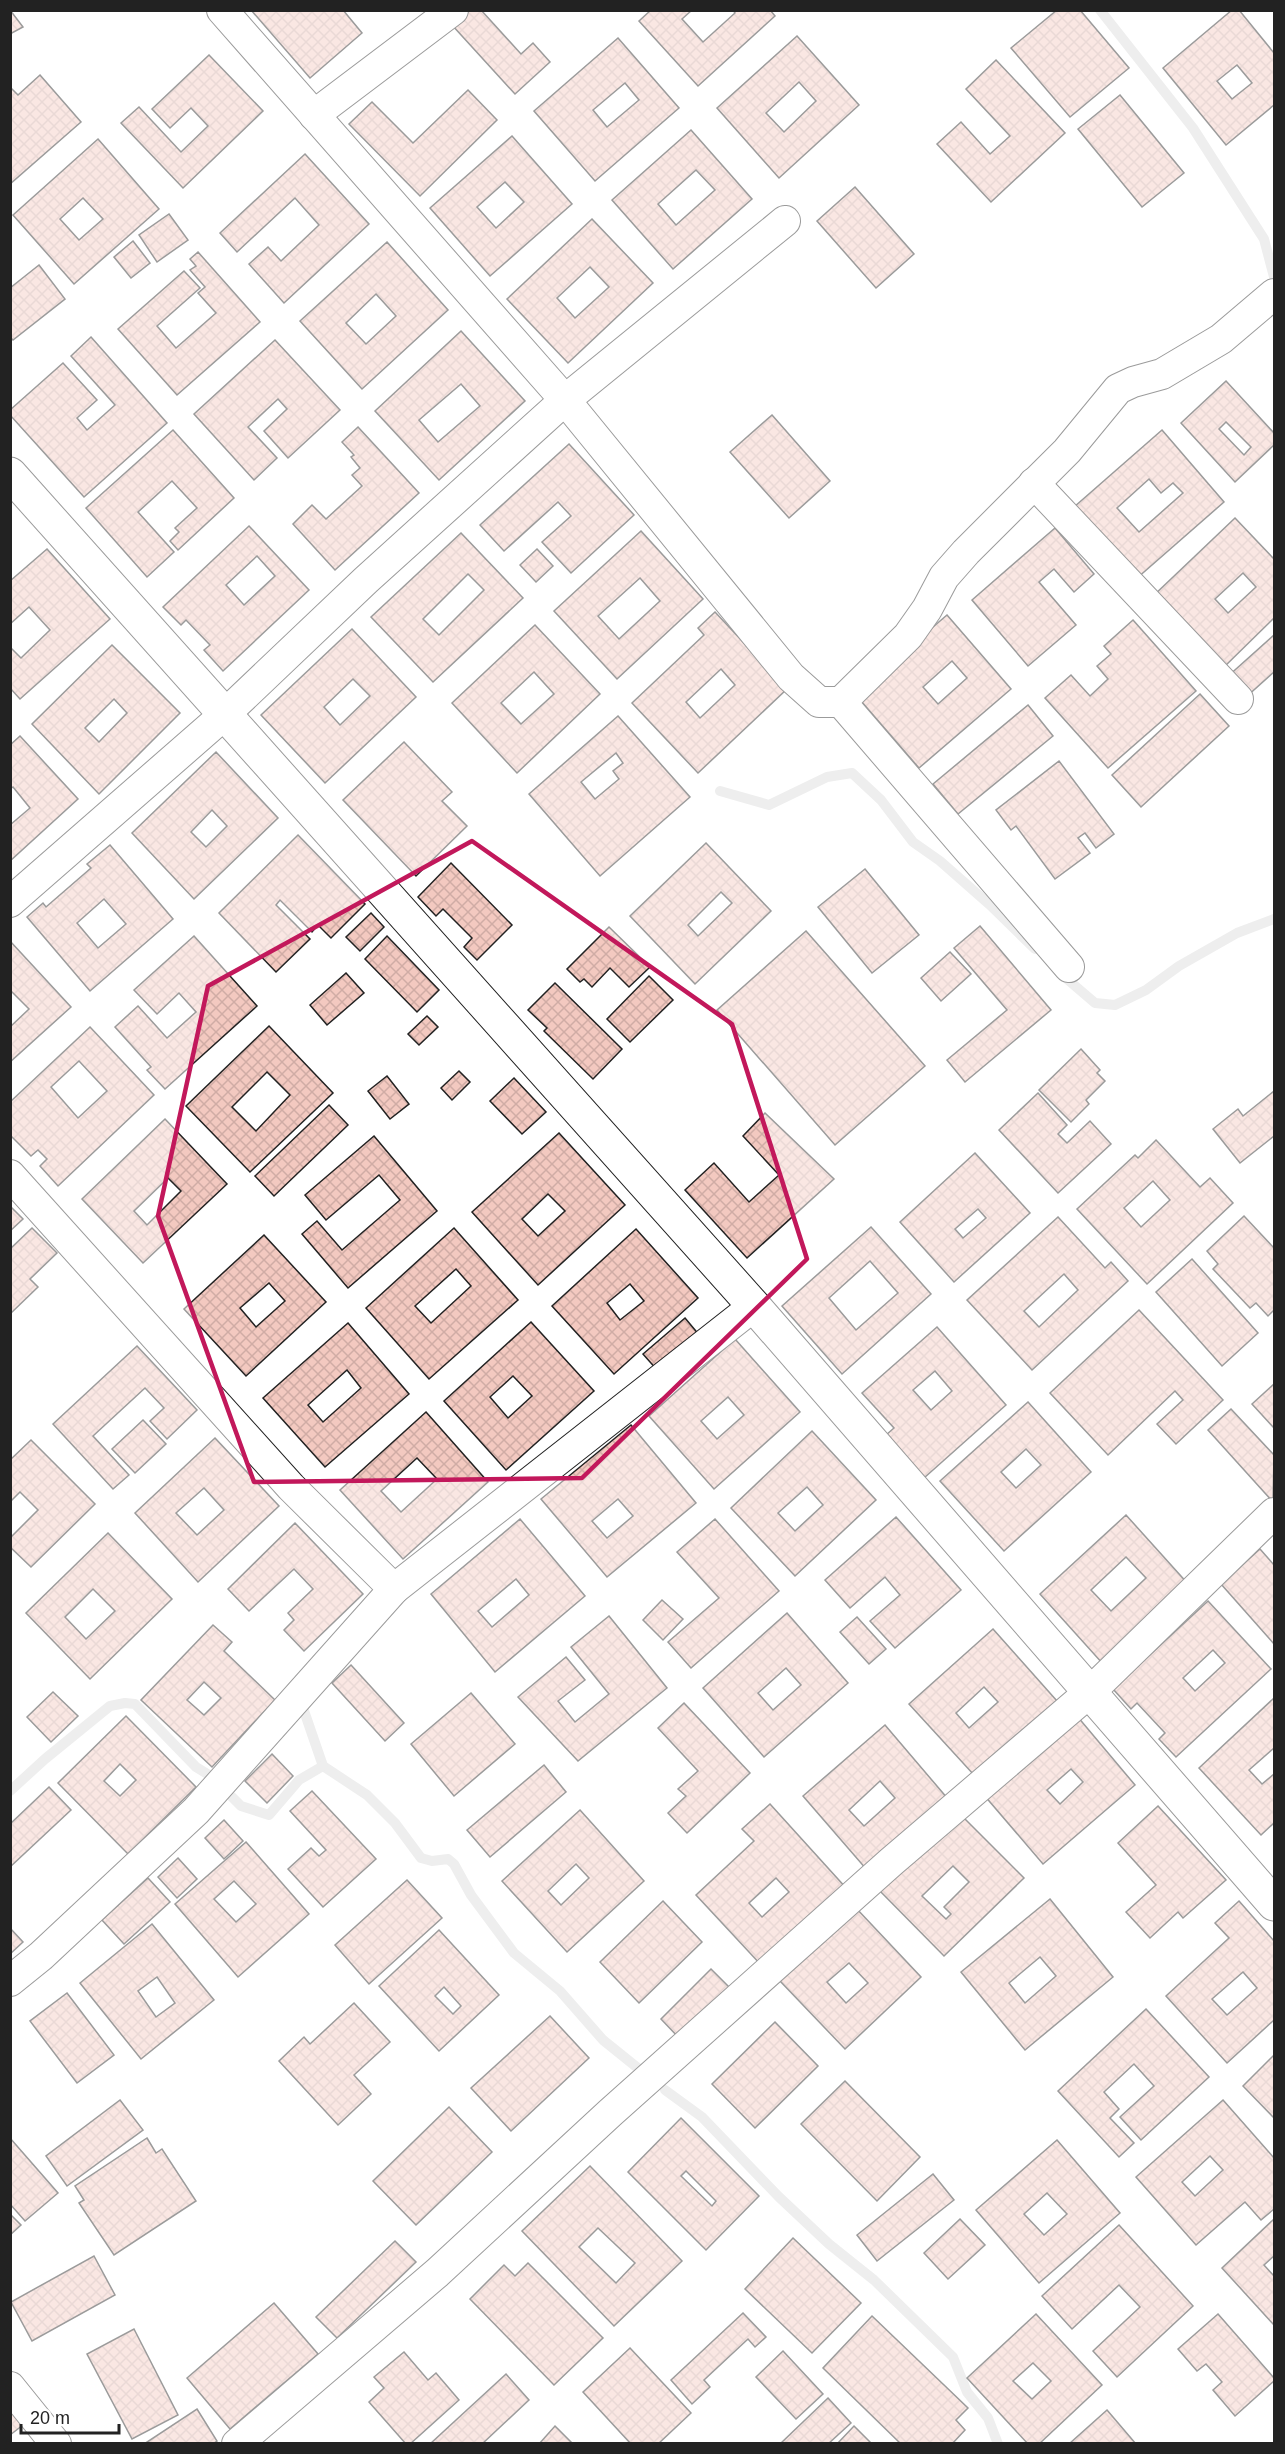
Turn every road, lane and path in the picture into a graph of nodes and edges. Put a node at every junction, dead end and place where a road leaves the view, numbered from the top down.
1 (222, 10) edge
2 (453, 10) edge
3 (314, 115) junction
4 (785, 221) dead end
5 (1275, 294) edge
6 (566, 400) junction
7 (10, 474) edge
8 (1034, 483) junction
9 (1238, 699) dead end
10 (841, 702) junction
11 (224, 715) junction
12 (10, 902) edge
13 (1069, 967) dead end
14 (10, 1174) edge
15 (754, 1306) junction
16 (1275, 1513) edge
17 (394, 1589) junction
18 (1091, 1691) junction
19 (1275, 1904) edge
20 (10, 1981) edge
21 (10, 2387) edge
22 (56, 2444) edge
23 (237, 2444) edge

1 - 3 street
2 - 3 street
3 - 6 street
4 - 6 street
5 - 8 street
6 - 10 street
6 - 11 street
7 - 11 street
8 - 9 street
8 - 10 street
10 - 13 street
11 - 12 street
11 - 15 street
14 - 17 street
15 - 17 street
15 - 18 street
16 - 18 street
17 - 20 street
18 - 19 street
18 - 23 street
21 - 22 street

